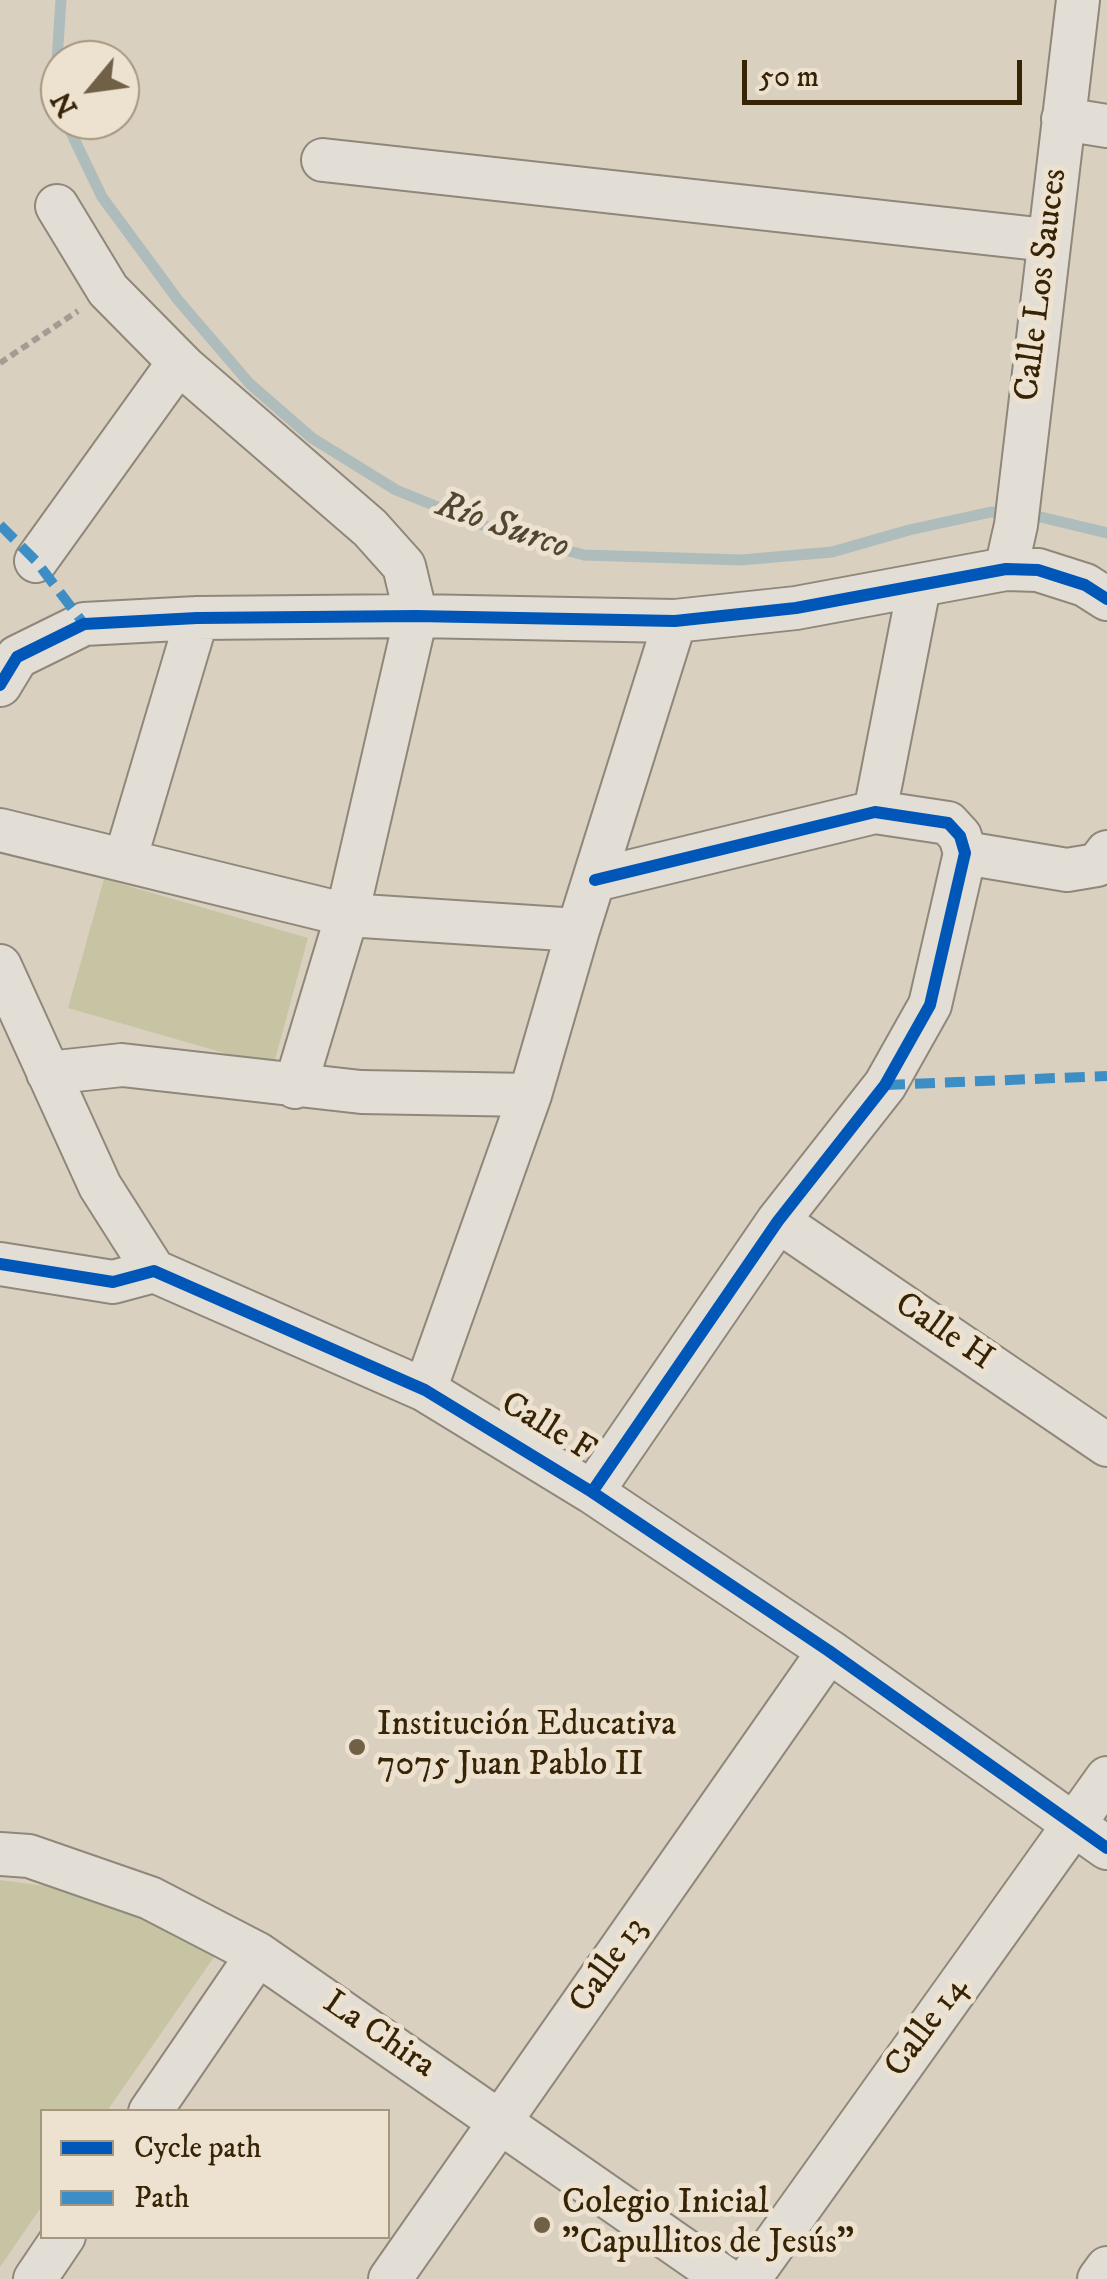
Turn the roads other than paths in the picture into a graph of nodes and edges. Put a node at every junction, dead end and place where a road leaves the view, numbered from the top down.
1 (1078, 0) edge
2 (1062, 118) junction
3 (1107, 126) edge
4 (323, 160) dead end
5 (57, 206) dead end
6 (1047, 240) junction
7 (179, 362) junction
8 (36, 561) dead end
9 (1006, 569) junction
10 (919, 587) junction
11 (1107, 599) edge
12 (416, 616) junction
13 (197, 618) junction
14 (675, 621) junction
15 (0, 684) edge
16 (875, 812) junction
17 (0, 830) edge
18 (1107, 852) edge
19 (965, 854) junction
20 (125, 860) junction
21 (595, 880) junction
22 (347, 915) junction
23 (578, 930) junction
24 (0, 966) edge
25 (48, 1073) junction
26 (295, 1087) junction
27 (530, 1094) junction
28 (778, 1220) junction
29 (0, 1264) edge
30 (154, 1270) junction
31 (425, 1390) junction
32 (1107, 1445) edge
33 (592, 1492) junction
34 (829, 1651) junction
35 (1107, 1778) edge
36 (1090, 1836) edge
37 (0, 1854) edge
38 (258, 1954) junction
39 (152, 2109) edge
40 (502, 2121) junction
41 (62, 2239) edge
42 (1107, 2268) edge
43 (35, 2279) edge
44 (390, 2279) edge
45 (726, 2279) edge
46 (749, 2279) edge
47 (1099, 2279) edge

1 - 2 street, Calle Los Sauces
2 - 3 street
2 - 6 street, Calle Los Sauces
4 - 6 street
5 - 7 street
6 - 9 street, Calle Los Sauces
7 - 8 street
7 - 12 street
9 - 10 street
9 - 11 street
10 - 14 street
10 - 16 street
12 - 13 street
12 - 14 street
12 - 22 street
13 - 15 street
13 - 20 street
14 - 21 street
16 - 19 street
16 - 21 street
17 - 20 street
18 - 19 street
19 - 28 street
20 - 22 street
21 - 23 street
22 - 23 street
22 - 26 street
23 - 27 street
24 - 25 street
25 - 26 street
25 - 30 street
26 - 27 street
27 - 31 street
28 - 32 street, Calle H
28 - 33 street
29 - 30 street
30 - 31 street, Calle F
31 - 33 street, Calle F
33 - 34 street, Calle F
34 - 36 street, Calle F
34 - 40 street, Calle 13
35 - 36 street, Calle 14
36 - 46 street, Calle 14
37 - 38 street, La Chira
38 - 39 street
38 - 40 street, La Chira
40 - 44 street, Calle 13
40 - 45 street, La Chira
41 - 43 street
42 - 47 street

